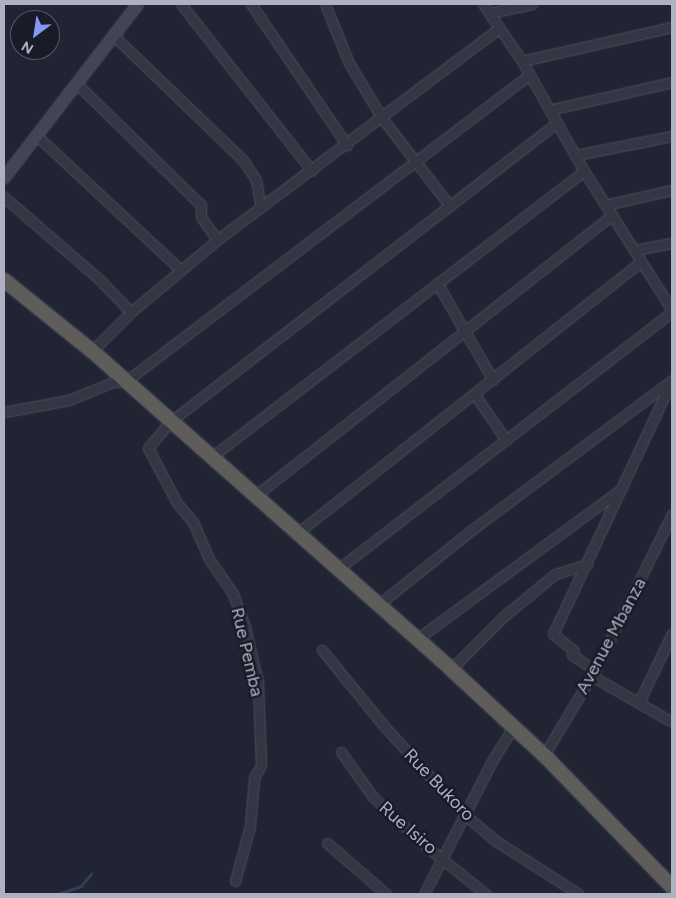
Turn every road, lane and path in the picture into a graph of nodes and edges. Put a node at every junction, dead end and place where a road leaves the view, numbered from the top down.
1 (137, 4) edge
2 (181, 4) edge
3 (251, 4) edge
4 (325, 4) edge
5 (483, 4) edge
6 (532, 4) edge
7 (489, 13) junction
8 (672, 27) edge
9 (499, 28) junction
10 (113, 35) junction
11 (522, 61) junction
12 (529, 75) junction
13 (672, 82) edge
14 (76, 83) junction
15 (549, 110) junction
16 (382, 118) junction
17 (557, 123) junction
18 (36, 135) junction
19 (672, 136) edge
20 (347, 144) junction
21 (576, 156) junction
22 (413, 161) junction
23 (584, 170) junction
24 (312, 171) junction
25 (4, 177) edge
26 (672, 190) edge
27 (4, 197) edge
28 (605, 204) junction
29 (450, 206) junction
30 (261, 208) junction
31 (612, 215) junction
32 (217, 240) junction
33 (672, 243) edge
34 (635, 250) junction
35 (642, 262) junction
36 (181, 270) junction
37 (4, 280) edge
38 (437, 283) junction
39 (672, 311) edge
40 (131, 312) junction
41 (465, 332) junction
42 (92, 351) junction
43 (493, 380) junction
44 (126, 381) junction
45 (475, 395) junction
46 (4, 412) edge
47 (171, 421) junction
48 (506, 440) junction
49 (210, 458) junction
50 (622, 488) junction
51 (255, 496) junction
52 (672, 514) edge
53 (296, 534) junction
54 (588, 564) junction
55 (338, 569) junction
56 (378, 605) junction
57 (672, 633) edge
58 (417, 639) junction
59 (322, 650) dead end
60 (451, 670) junction
61 (594, 673) junction
62 (639, 702) junction
63 (672, 722) edge
64 (513, 727) junction
65 (341, 752) dead end
66 (544, 755) junction
67 (465, 815) junction
68 (328, 843) dead end
69 (442, 858) junction
70 (235, 881) dead end
71 (672, 887) edge
72 (386, 894) edge
73 (424, 894) edge
74 (486, 894) edge
75 (579, 894) edge

1 - 10 main road
2 - 24 street
3 - 20 street
4 - 16 street
5 - 7 street
6 - 7 street
7 - 9 street
8 - 11 street
9 - 11 street
9 - 16 street
10 - 14 main road
10 - 30 street
11 - 12 street
12 - 15 street
12 - 22 street
13 - 15 street
14 - 18 main road
14 - 32 street
15 - 17 street
16 - 20 street
16 - 22 street
17 - 21 street
17 - 29 street
18 - 25 main road
18 - 36 street
19 - 21 street
20 - 24 street
21 - 23 street
22 - 29 street
22 - 44 street
23 - 28 street
23 - 38 street
24 - 30 street
26 - 28 street
27 - 40 street
28 - 31 street
29 - 47 street
30 - 32 street
31 - 34 street
31 - 41 street
32 - 36 street
33 - 34 street
34 - 35 street
35 - 39 street
35 - 43 street
36 - 40 street
37 - 42 highway
38 - 41 street
38 - 49 street
39 - 48 street
40 - 42 street
41 - 43 street
41 - 51 street
42 - 44 highway
43 - 45 street
44 - 46 street
44 - 47 highway
45 - 48 street
45 - 53 street
47 - 49 highway
47 - 70 street, Rue Pemba
48 - 55 street
49 - 51 highway
50 - 54 street
50 - 56 street
50 - 58 street
51 - 53 highway
52 - 61 street, Avenue Mbanza
53 - 55 highway
54 - 60 street
54 - 61 street
55 - 56 highway
56 - 58 highway
57 - 62 street
58 - 60 highway
59 - 67 street, Rue Bukoro
60 - 64 highway
61 - 62 street
61 - 66 street, Avenue Mbanza
62 - 63 street
64 - 66 highway
64 - 67 street
65 - 69 street, Rue Isiro
66 - 71 highway
67 - 69 street
67 - 75 street, Rue Bukoro
68 - 72 street
69 - 73 street
69 - 74 street, Rue Isiro

